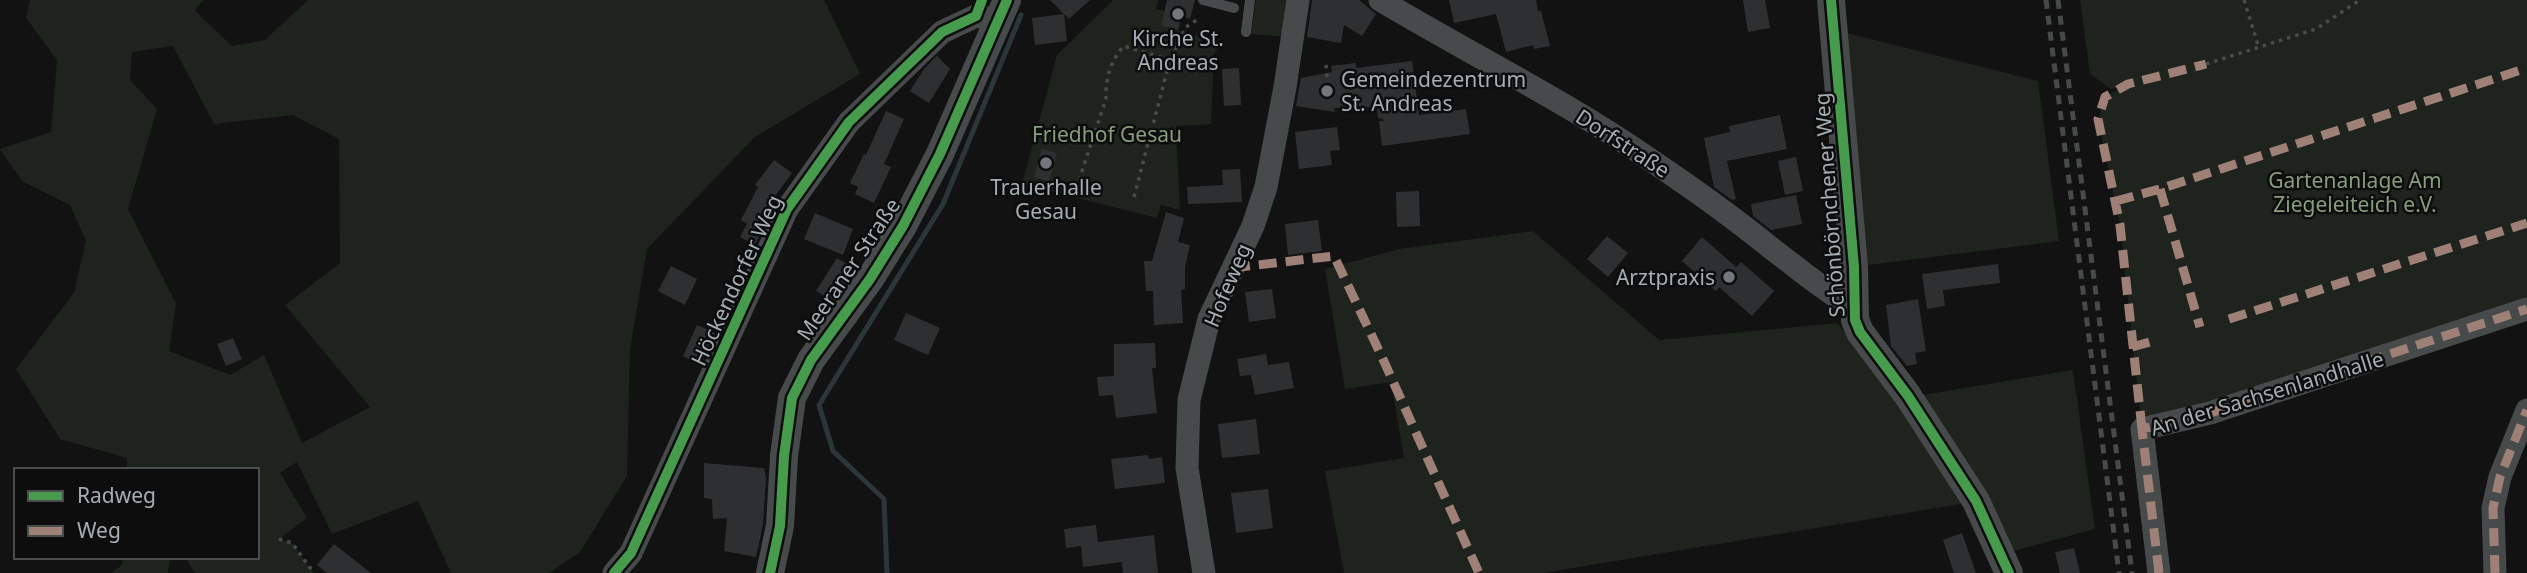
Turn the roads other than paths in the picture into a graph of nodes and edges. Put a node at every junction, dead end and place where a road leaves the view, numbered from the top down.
1 (1203, 0) edge
2 (1250, 0) edge
3 (1298, 0) edge
4 (1380, 0) edge
5 (1831, 0) edge
6 (1234, 8) dead end
7 (1002, 9) edge
8 (1246, 32) dead end
9 (1853, 307) junction
10 (2527, 309) edge
11 (2527, 410) edge
12 (614, 573) edge
13 (770, 573) edge
14 (1204, 573) edge
15 (2009, 573) edge
16 (2159, 573) edge
17 (2495, 573) edge

1 - 6 lane
2 - 8 lane
3 - 14 street, Hofeweg
4 - 9 street, Dorfstraße
5 - 9 street, Schönbörnchener Weg
7 - 12 street, Höckendorfer Weg
7 - 13 street, Meeraner Straße
9 - 15 street, Schönbörnchener Weg
10 - 16 street, An der Sachsenlandhalle
11 - 17 street

